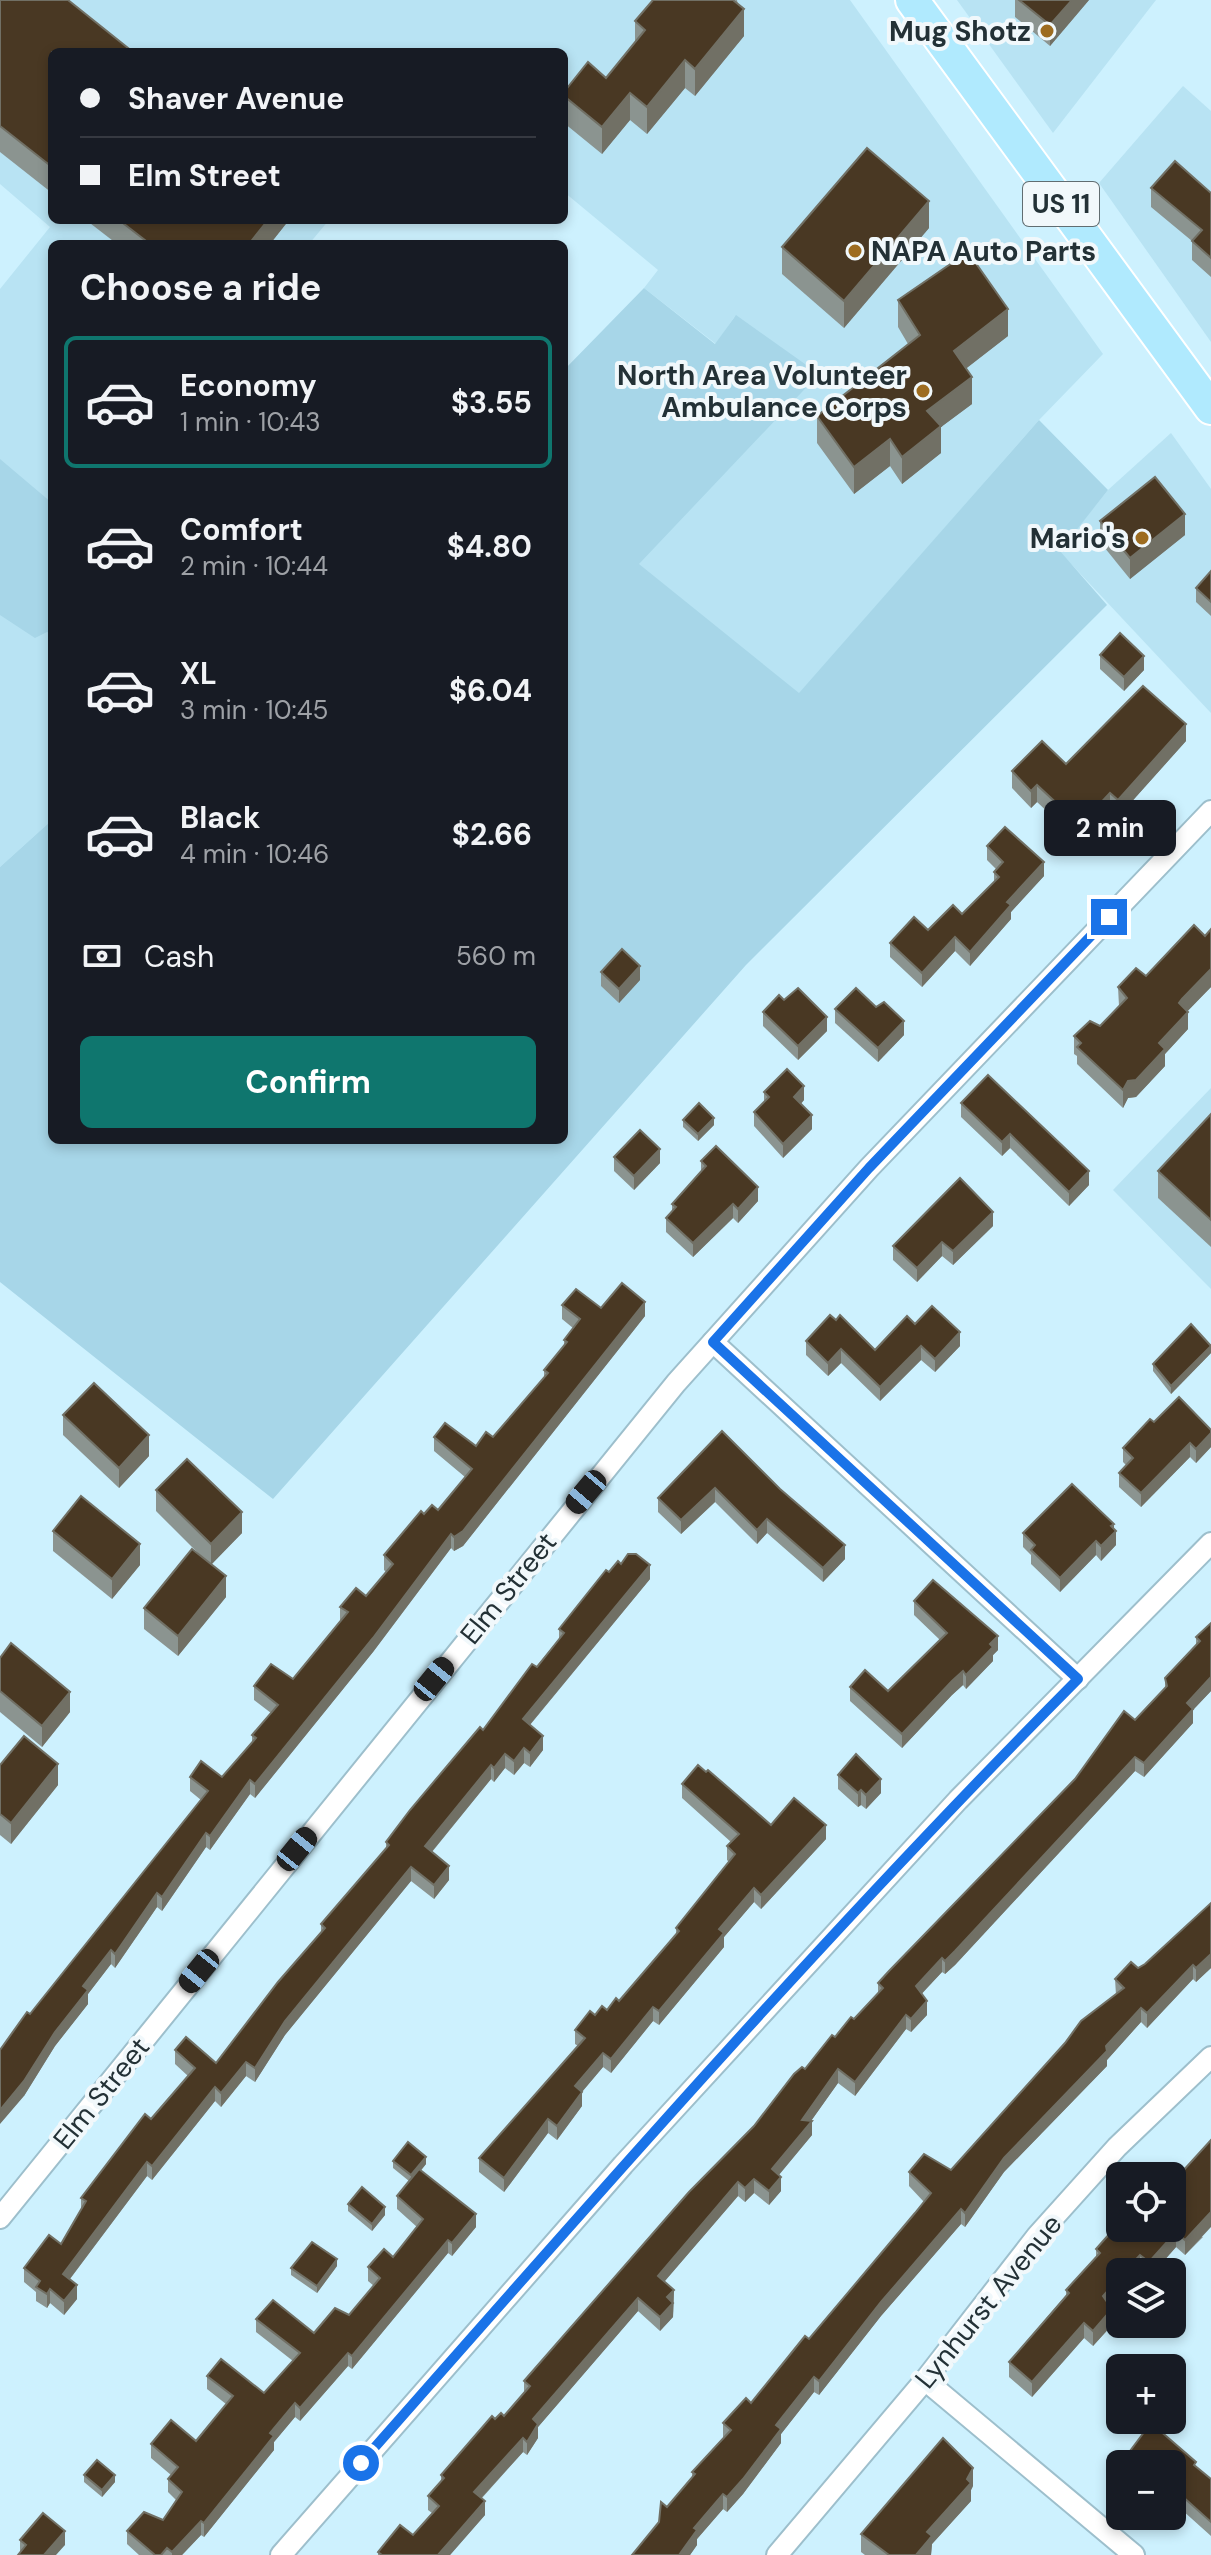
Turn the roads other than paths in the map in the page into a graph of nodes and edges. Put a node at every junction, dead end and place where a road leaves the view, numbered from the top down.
1 (913, 0) edge
2 (1208, 398) edge
3 (1211, 811) edge
4 (713, 1342) junction
5 (1211, 1543) edge
6 (1078, 1679) junction
7 (1211, 2057) edge
8 (0, 2218) edge
9 (925, 2380) junction
10 (281, 2555) edge
11 (777, 2555) edge
12 (1134, 2555) edge

1 - 2 main road, US 11
3 - 4 street, Elm Street
4 - 6 street
4 - 8 street, Elm Street
5 - 6 street
6 - 10 street
7 - 9 street, Lynhurst Avenue
9 - 11 street, Lynhurst Avenue
9 - 12 street

